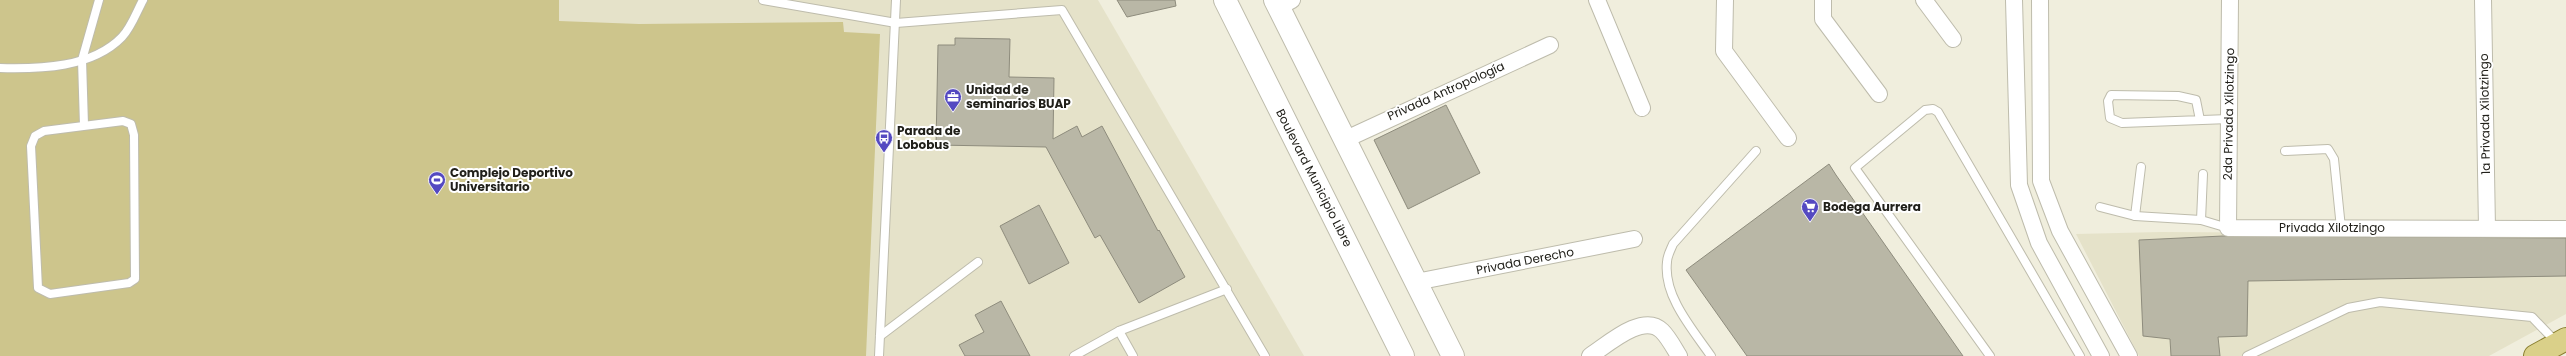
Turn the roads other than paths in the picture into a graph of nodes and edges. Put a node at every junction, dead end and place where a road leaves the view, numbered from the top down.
1 (99, 0) edge
2 (143, 0) edge
3 (763, 0) edge
4 (896, 0) edge
5 (1225, 0) edge
6 (1597, 0) edge
7 (1724, 0) edge
8 (1823, 0) edge
9 (1924, 0) edge
10 (2014, 0) edge
11 (2040, 0) edge
12 (2230, 0) edge
13 (2483, 0) edge
14 (1282, 2) edge
15 (896, 23) junction
16 (1953, 39) dead end
17 (1550, 45) dead end
18 (82, 60) junction
19 (0, 68) edge
20 (1879, 94) dead end
21 (1642, 108) dead end
22 (2200, 120) junction
23 (2229, 120) junction
24 (84, 125) junction
25 (1788, 138) dead end
26 (1344, 140) junction
27 (1756, 151) dead end
28 (2285, 151) dead end
29 (2141, 167) dead end
30 (2203, 174) dead end
31 (2040, 181) junction
32 (2019, 185) junction
33 (2100, 208) dead end
34 (2135, 216) junction
35 (2201, 220) junction
36 (2228, 228) junction
37 (2341, 228) junction
38 (2487, 228) junction
39 (2566, 229) edge
40 (1634, 239) dead end
41 (978, 262) dead end
42 (1416, 282) junction
43 (1227, 290) junction
44 (1119, 331) junction
45 (880, 336) junction
46 (2561, 347) edge
47 (879, 356) edge
48 (1074, 356) edge
49 (1133, 356) edge
50 (1265, 356) edge
51 (1403, 356) edge
52 (1453, 356) edge
53 (1590, 356) edge
54 (1679, 356) edge
55 (1712, 356) edge
56 (1990, 356) edge
57 (2080, 356) edge
58 (2101, 356) edge
59 (2128, 356) edge
60 (2246, 356) edge
61 (2535, 356) edge

1 - 18 lane
2 - 18 lane
3 - 15 lane
4 - 15 lane
5 - 51 main road, Boulevard Municipio Libre
6 - 21 street
7 - 25 street
8 - 20 street
9 - 16 street
10 - 32 street
11 - 31 street
12 - 23 street, 2da Privada Xilotzingo
13 - 38 street, 1a Privada Xilotzingo
14 - 26 main road
15 - 43 lane
15 - 45 lane
17 - 26 street, Privada Antropología
18 - 19 lane
18 - 24 lane
22 - 22 lane
22 - 23 lane
23 - 36 street, 2da Privada Xilotzingo
24 - 24 lane
26 - 42 main road
27 - 55 lane
28 - 37 lane
29 - 34 lane
30 - 35 lane
31 - 32 street
31 - 59 street
32 - 58 street
33 - 34 lane, Privada Xilotzingo
34 - 35 lane, Privada Xilotzingo
35 - 36 lane, Privada Xilotzingo
36 - 37 street, Privada Xilotzingo
37 - 38 street, Privada Xilotzingo
38 - 39 street, Privada Xilotzingo
40 - 42 street, Privada Derecho
41 - 45 lane
42 - 52 main road
43 - 44 lane
43 - 50 lane
44 - 48 lane
44 - 49 lane
45 - 47 lane
46 - 60 lane
46 - 61 main road
53 - 54 street
56 - 57 lane

